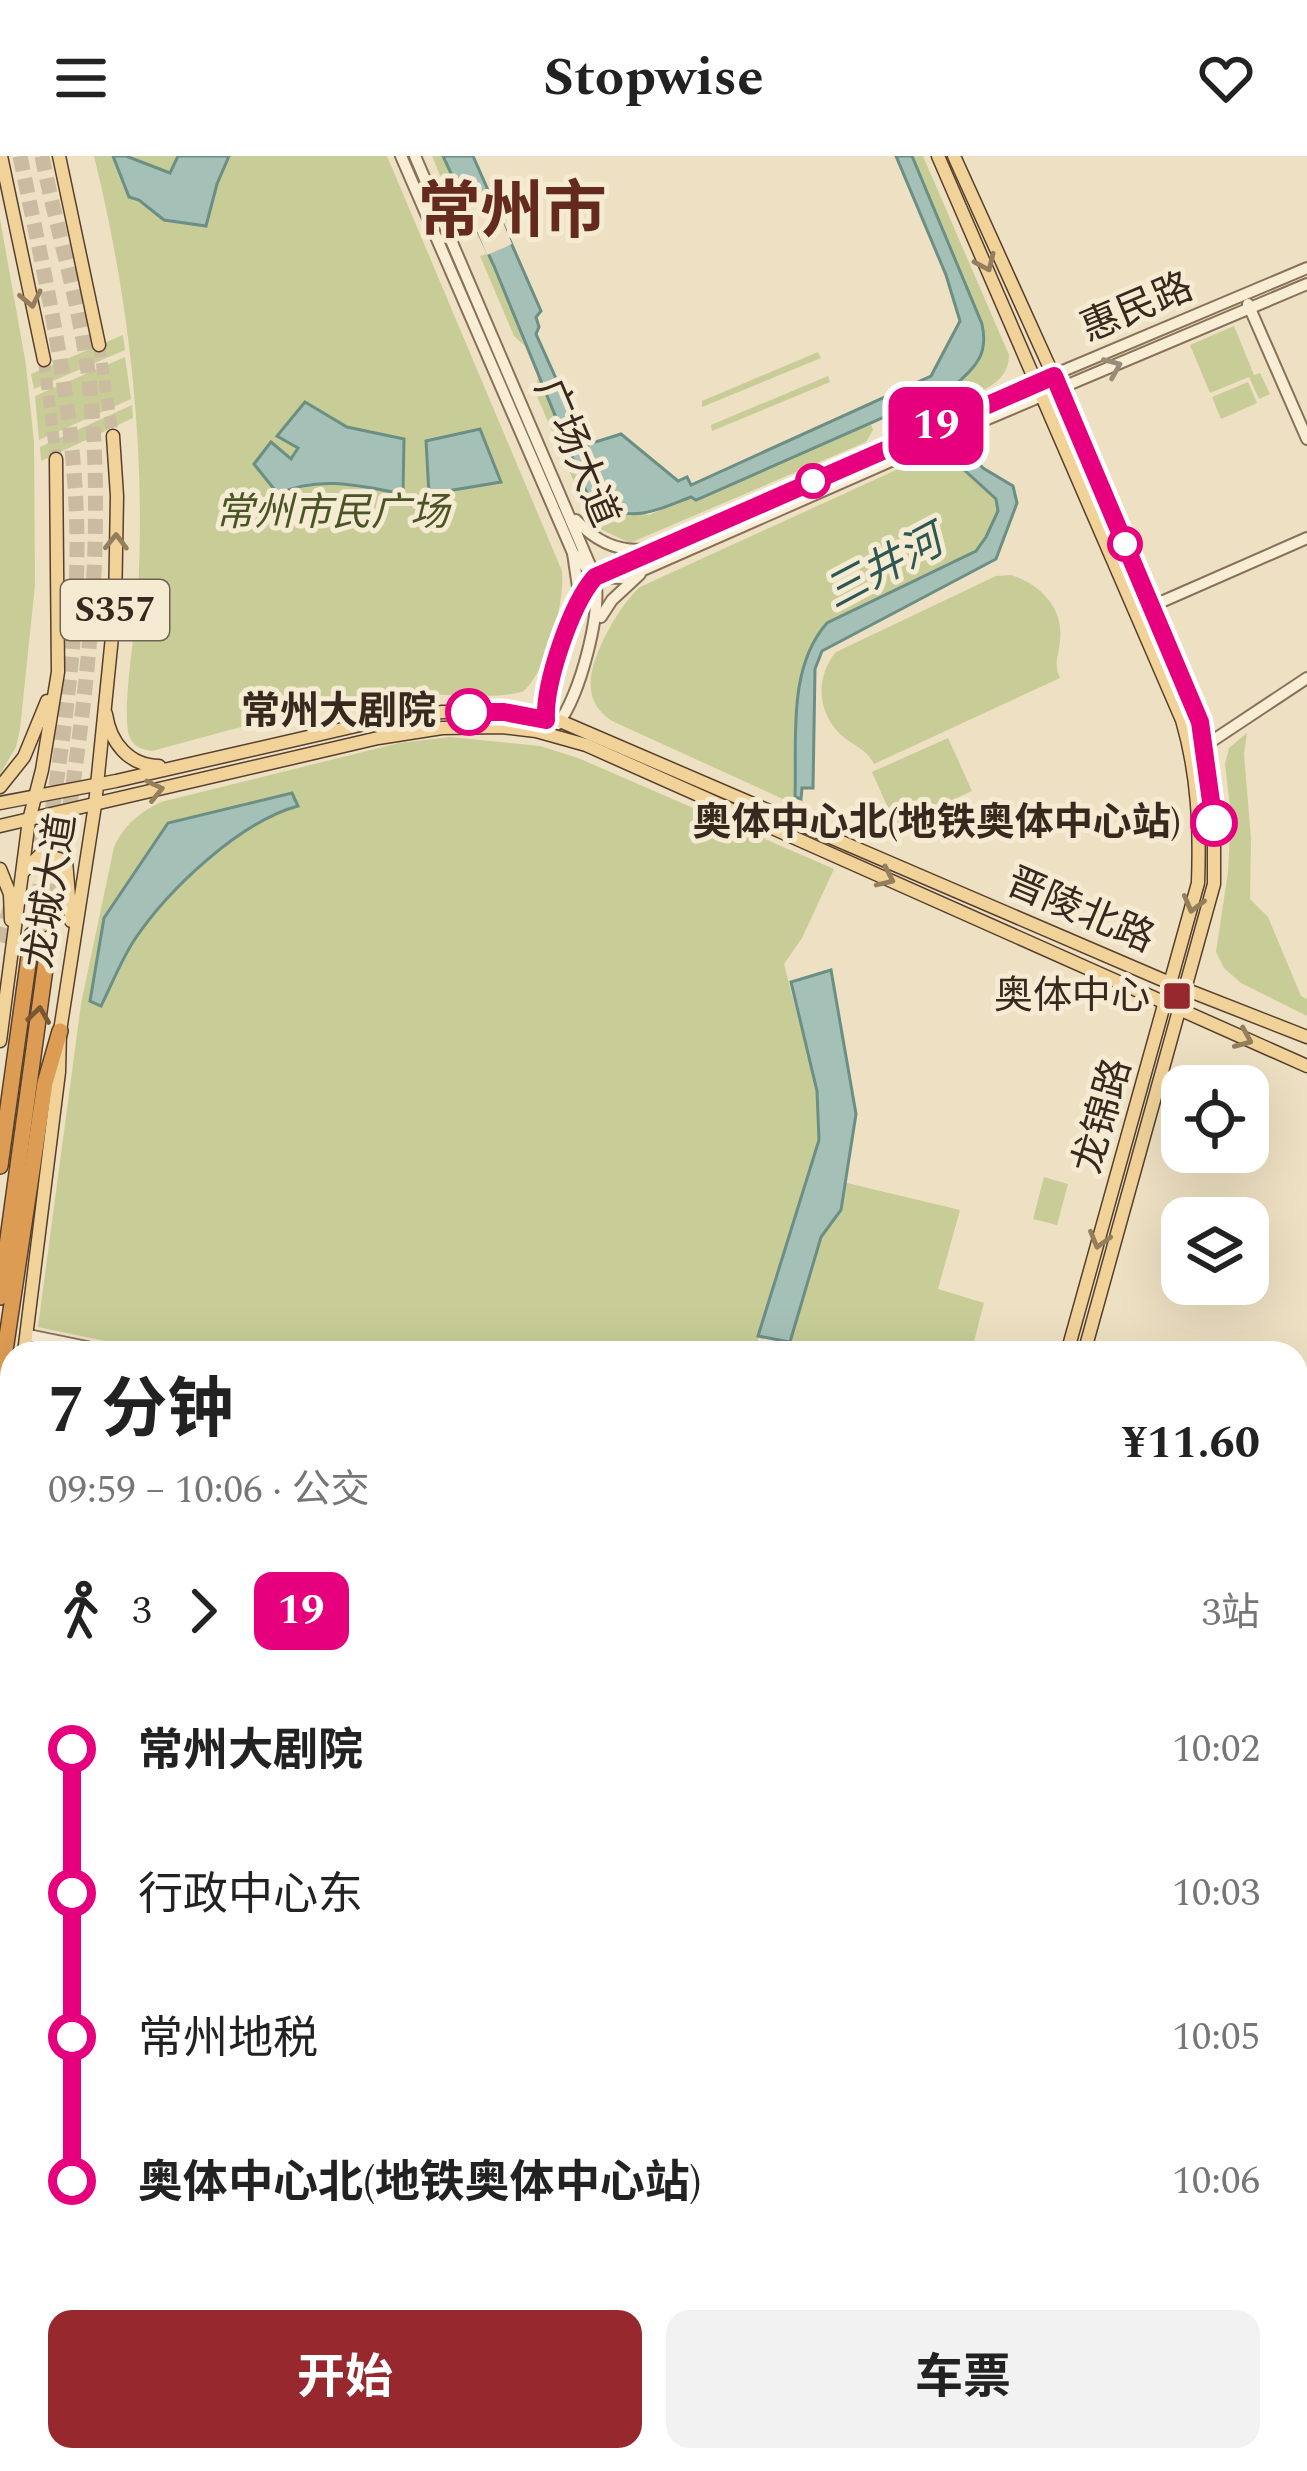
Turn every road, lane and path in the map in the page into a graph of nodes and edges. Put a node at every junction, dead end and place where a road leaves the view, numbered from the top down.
1 (1, 156) edge
2 (59, 156) edge
3 (401, 156) edge
4 (415, 156) edge
5 (951, 159) edge
6 (1307, 268) edge
7 (1307, 284) edge
8 (1244, 295) junction
9 (1250, 308) junction
10 (98, 345) tunnel mouth
11 (44, 360) tunnel mouth
12 (1056, 383) junction
13 (1041, 389) junction
14 (944, 430) junction
15 (113, 436) tunnel mouth
16 (1307, 439) edge
17 (56, 459) tunnel mouth
18 (566, 506) junction
19 (1307, 538) edge
20 (664, 547) junction
21 (573, 553) junction
22 (644, 570) junction
23 (595, 577) junction
24 (580, 594) junction
25 (1152, 606) junction
26 (590, 636) junction
27 (58, 672) junction
28 (554, 674) junction
29 (1307, 678) edge
30 (577, 682) junction
31 (104, 698) junction
32 (551, 725) junction
33 (1206, 745) junction
34 (190, 764) junction
35 (97, 784) junction
36 (0, 787) edge
37 (37, 795) junction
38 (0, 803) edge
39 (95, 805) junction
40 (28, 820) junction
41 (0, 826) edge
42 (0, 869) edge
43 (22, 881) junction
44 (32, 935) tunnel mouth
45 (50, 939) tunnel mouth
46 (12, 952) junction
47 (72, 952) junction
48 (1172, 984) junction
49 (1187, 990) junction
50 (1166, 1006) junction
51 (1180, 1012) junction
52 (60, 1031) junction
53 (1307, 1037) edge
54 (0, 1041) edge
55 (1307, 1066) edge
56 (0, 1166) edge
57 (0, 1297) edge
58 (28, 1334) junction
59 (6, 1341) edge
60 (27, 1341) edge
61 (60, 1341) edge
62 (1070, 1341) edge
63 (1087, 1341) edge

1 -> 11 main road
2 - 10 main road
3 - 21 street, 广场大道
4 - 18 street, 广场大道
5 - 12 main road, 龙锦路
5 -> 13 main road, 龙锦路
6 - 8 street, 惠民路
7 - 9 street, 惠民路
8 - 9 street
8 - 12 street, 惠民路
12 -> 9 street, 惠民路
9 - 16 street
12 - 13 street, 惠民路
12 - 25 main road, 龙锦路
13 - 14 street, 惠民路
13 -> 48 main road, 龙锦路
14 - 20 street, 惠民路
14 - 22 street, 惠民路
31 -> 15 main road, 龙城大道 / S357
17 - 27 main road, 龙城大道 / S357
18 - 20 street
18 - 23 street, 广场大道
19 - 25 street
20 - 23 street, 惠民路
21 - 23 street
21 - 24 street, 广场大道
22 - 23 street, 惠民路
22 - 26 street
23 - 24 street, 惠民路
23 - 26 street, 广场大道
24 - 28 street, 广场大道
25 - 33 main road, 龙锦路
26 - 30 street, 广场大道
27 - 36 main road
27 - 37 main road, 龙城大道 / S357
28 - 30 street
28 - 32 street, 广场大道
29 - 33 street
30 - 32 street, 广场大道
31 - 34 main road
31 - 35 main road, 龙城大道 / S357
32 - 34 main road, 晋陵北路
39 -> 32 main road, 晋陵北路
32 - 48 main road, 晋陵北路
32 -> 50 main road, 晋陵北路
33 - 49 main road, 龙锦路
34 - 35 main road, 晋陵北路
35 - 37 main road, 晋陵北路
35 - 39 main road, 龙城大道 / S357
37 - 38 main road, 晋陵北路
37 - 40 main road, 龙城大道 / S357
39 - 40 main road, 晋陵北路
39 - 47 main road, 龙城大道 / S357
40 - 41 main road, 晋陵北路
40 - 43 main road, 龙城大道 / S357
42 - 46 main road
43 - 46 main road, 龙城大道 / S357
43 - 47 main road
44 - 56 highway
57 -> 45 highway
46 - 54 main road, 龙城大道 / S357
47 - 52 main road, 龙城大道 / S357
48 - 49 main road, 晋陵北路
48 - 50 main road, 龙锦路
49 - 51 main road, 龙锦路
49 - 53 main road, 晋陵北路
50 - 51 main road, 晋陵北路
50 -> 62 main road, 龙锦路
51 -> 55 main road, 晋陵北路
51 - 63 main road, 龙锦路
52 - 58 main road, 龙城大道 / S357
52 - 59 highway
58 - 60 main road, 龙城大道 / S357
58 - 61 street

